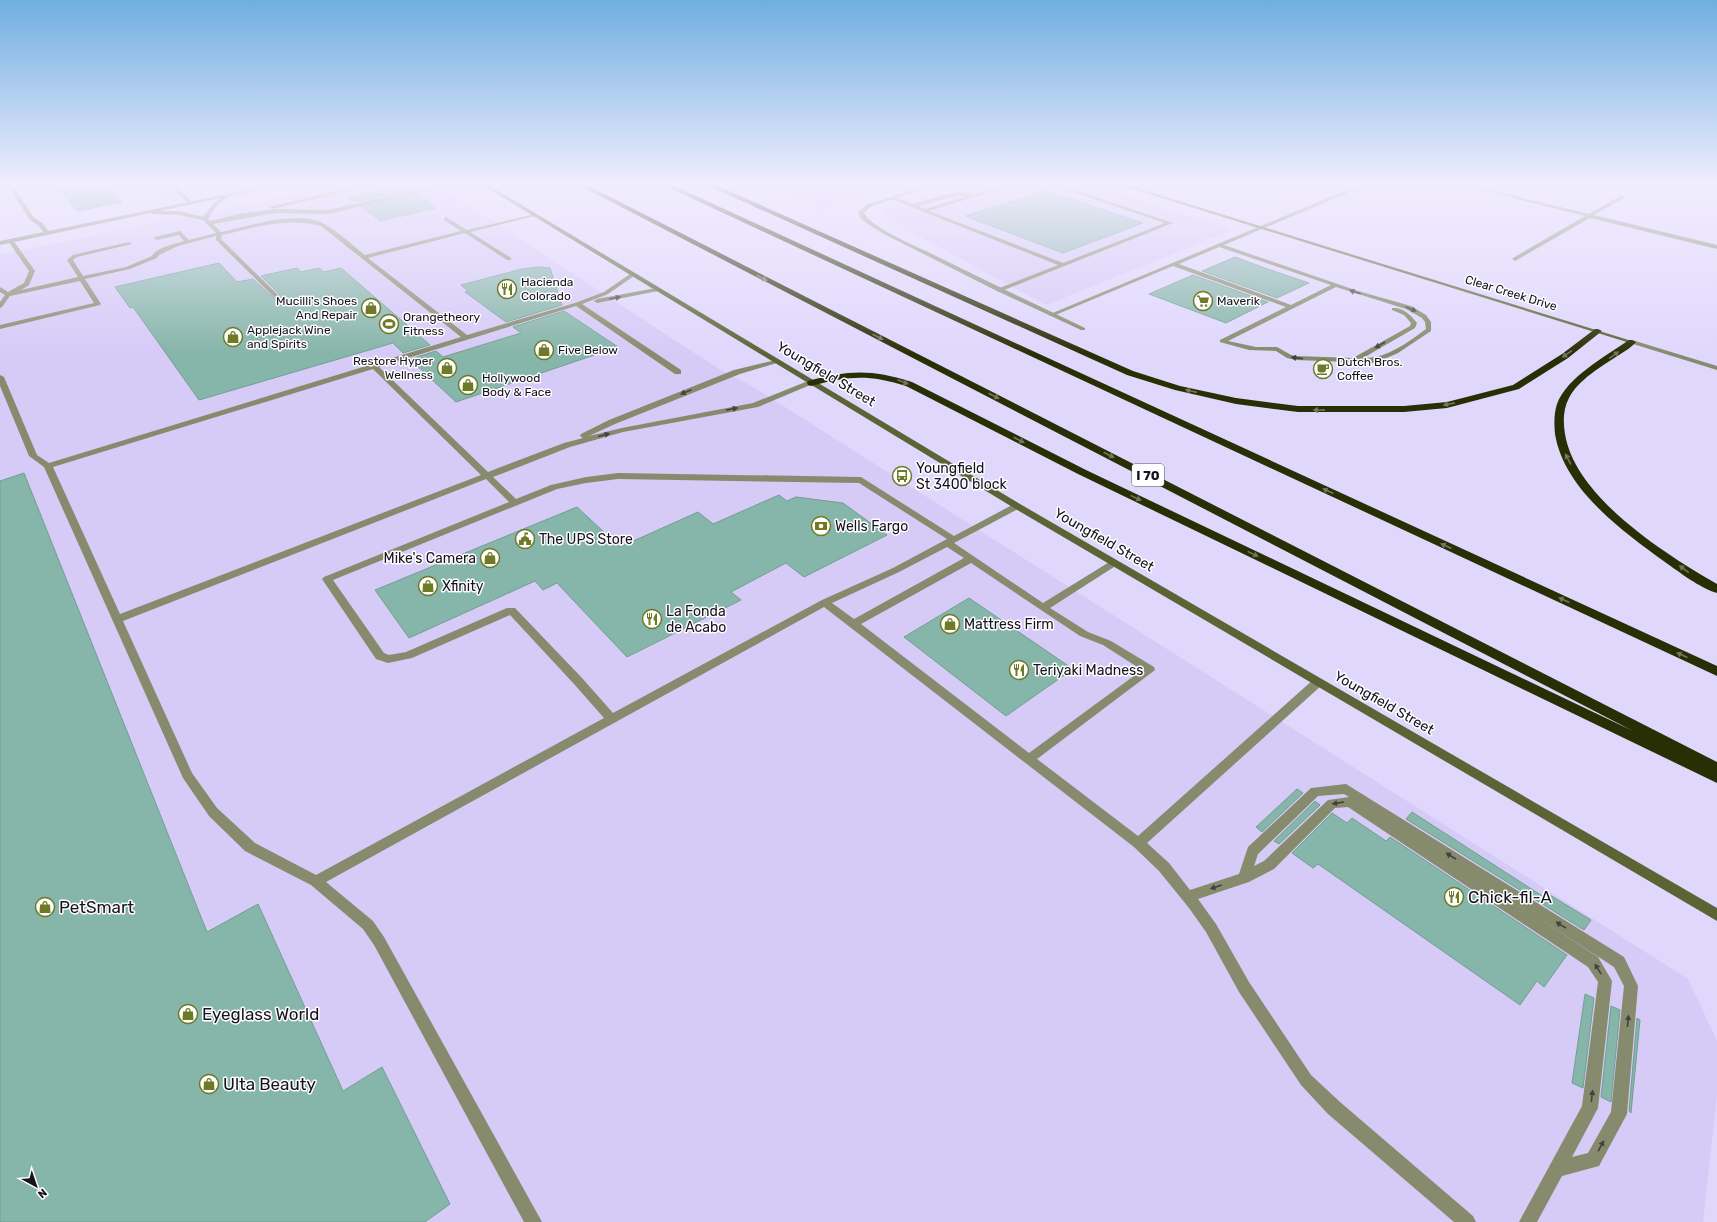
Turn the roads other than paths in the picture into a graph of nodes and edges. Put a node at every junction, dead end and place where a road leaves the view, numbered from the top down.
1 (11, 240) joint
2 (192, 240) edge
3 (220, 240) edge
4 (341, 240) edge
5 (430, 240) edge
6 (480, 240) edge
7 (574, 240) edge
8 (689, 240) edge
9 (785, 240) edge
10 (833, 240) edge
11 (900, 240) edge
12 (999, 240) edge
13 (1127, 240) edge
14 (1230, 240) edge
15 (1304, 240) edge
16 (1546, 240) edge
17 (1689, 240) edge
18 (187, 241) joint
19 (0, 243) edge
20 (129, 244) dead end
21 (1218, 245) junction
22 (1717, 247) edge
23 (1243, 254) junction
24 (363, 257) junction
25 (1234, 257) dead end
26 (509, 259) dead end
27 (1515, 259) dead end
28 (1173, 264) junction
29 (1274, 264) junction
30 (1063, 265) junction
31 (1265, 268) dead end
32 (1303, 274) junction
33 (632, 275) junction
34 (1294, 278) dead end
35 (83, 279) junction
36 (1336, 285) junction
37 (0, 289) edge
38 (656, 290) junction
39 (999, 290) junction
40 (8, 295) junction
41 (276, 296) dead end
42 (1367, 301) dead end
43 (577, 304) junction
44 (0, 306) edge
45 (1292, 307) junction
46 (1051, 315) junction
47 (0, 327) edge
48 (1083, 329) dead end
49 (1598, 331) junction
50 (465, 337) junction
51 (1632, 342) junction
52 (1353, 361) junction
53 (776, 362) junction
54 (374, 366) junction
55 (1717, 368) edge
56 (678, 372) dead end
57 (0, 377) edge
58 (811, 382) junction
59 (567, 445) junction
60 (48, 466) junction
61 (486, 476) junction
62 (515, 503) junction
63 (1017, 506) junction
64 (951, 541) junction
65 (972, 558) junction
66 (1114, 563) junction
67 (1717, 589) edge
68 (825, 602) junction
69 (1043, 608) junction
70 (117, 619) junction
71 (854, 624) junction
72 (1717, 671) edge
73 (1318, 682) junction
74 (611, 719) junction
75 (1030, 758) junction
76 (1717, 768) edge
77 (1717, 777) edge
78 (1138, 843) junction
79 (1244, 878) junction
80 (316, 881) junction
81 (1189, 896) junction
82 (1717, 915) edge
83 (1557, 1169) junction
84 (533, 1222) edge
85 (1467, 1222) edge
86 (1528, 1222) edge

1 - 19 street
1 - 40 street
2 - 18 street
3 - 41 street
4 - 24 street
5 - 24 street
6 - 26 street
7 - 33 main road, Youngfield Street
8 -> 76 highway, I 70
72 -> 9 highway
49 -> 10 highway
11 - 39 street
12 - 30 street
13 - 30 street
14 - 21 street
15 - 49 main road, Clear Creek Drive
16 - 27 street
17 - 22 street
18 - 35 street
20 - 35 street
21 - 23 street
21 - 28 street
23 - 25 street
23 - 29 street
24 - 50 street
28 - 45 street
28 - 46 street
29 - 31 street
29 - 32 street
30 - 39 street
32 - 34 street
32 - 36 street
33 - 38 main road, Youngfield Street
33 - 43 street
35 - 40 street
35 - 47 street
36 - 45 street
36 - 52 street
37 - 40 street
43 -> 38 street
38 - 53 main road, Youngfield Street
39 - 46 street
40 - 44 street
42 -> 52 street
43 - 50 street
43 - 56 street
52 -> 45 street
46 - 48 street
49 - 51 main road, Clear Creek Drive
50 - 54 street
51 - 55 street, Clear Creek Drive
67 -> 51 highway
53 - 58 main road, Youngfield Street
53 -> 59 street
54 - 60 street
54 - 61 street
57 - 60 street
59 -> 58 street
58 - 63 main road, Youngfield Street
58 -> 77 highway
59 - 61 street
60 - 70 street
61 - 62 street
61 - 70 street
62 - 64 street
62 - 74 street
63 - 64 street
63 - 66 main road, Youngfield Street
64 - 65 street
64 - 68 street
65 - 69 street
65 - 71 street
66 - 69 street
66 - 73 main road, Youngfield Street
68 - 71 street
68 - 74 street
69 - 75 street
70 - 80 street
71 - 75 street
73 - 78 street
73 - 82 main road, Youngfield Street
74 - 80 street
75 - 78 street
78 - 81 street
79 -> 81 street
83 -> 79 street
83 -> 79 street
80 - 84 street
81 - 85 street
83 - 86 street

